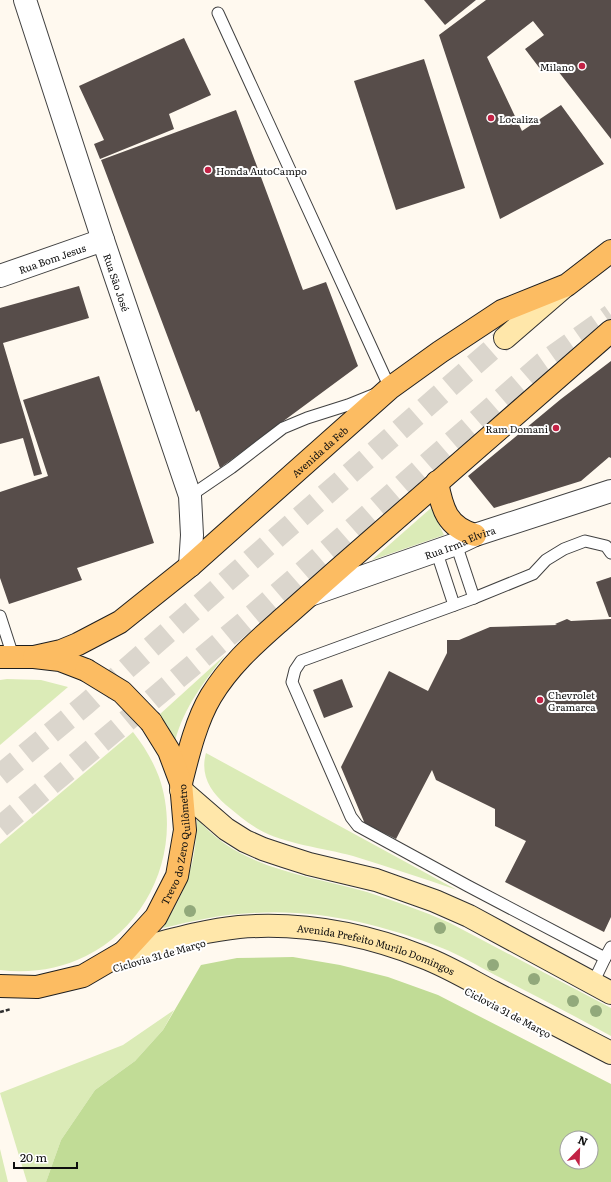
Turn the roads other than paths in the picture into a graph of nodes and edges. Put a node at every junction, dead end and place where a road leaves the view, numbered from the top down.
1 (25, 0) edge
2 (218, 13) dead end
3 (103, 240) junction
4 (611, 251) edge
5 (0, 276) edge
6 (567, 285) junction
7 (611, 331) edge
8 (505, 338) tunnel mouth
9 (390, 388) junction
10 (437, 482) junction
11 (611, 491) edge
12 (190, 496) junction
13 (476, 535) junction
14 (446, 547) junction
15 (611, 553) edge
16 (190, 566) junction
17 (309, 595) junction
18 (474, 598) junction
19 (454, 605) junction
20 (0, 616) edge
21 (15, 656) edge
22 (181, 787) junction
23 (611, 947) edge
24 (124, 952) junction
25 (605, 958) junction
26 (0, 986) edge
27 (602, 988) edge
28 (611, 1053) edge

1 - 3 street, Rua São José
2 - 9 lane
3 - 5 street, Rua Bom Jesus
3 - 12 street, Rua São José
4 - 6 main road, Avenida da Feb
6 - 8 main road
6 - 9 main road, Avenida da Feb
7 - 10 main road
9 - 12 lane
9 - 16 main road, Avenida da Feb
10 - 13 main road
10 - 17 main road
11 - 13 street, Rua Irma Elvira
12 - 16 street, Rua São José
13 - 14 street, Rua Irma Elvira
14 - 17 street, Rua Irma Elvira
14 - 18 lane
14 - 19 lane
15 - 18 lane
16 - 21 main road, Avenida da Feb
17 - 22 main road
18 - 19 lane
19 - 25 lane
20 - 21 lane
21 - 22 main road, Trevo do Zero Quilômetro, bridge
22 - 24 main road, Trevo do Zero Quilômetro
22 - 27 main road
23 - 25 lane
24 - 26 main road, Trevo do Zero Quilômetro
24 - 28 main road, Avenida Prefeito Murilo Domingos
25 - 27 lane

